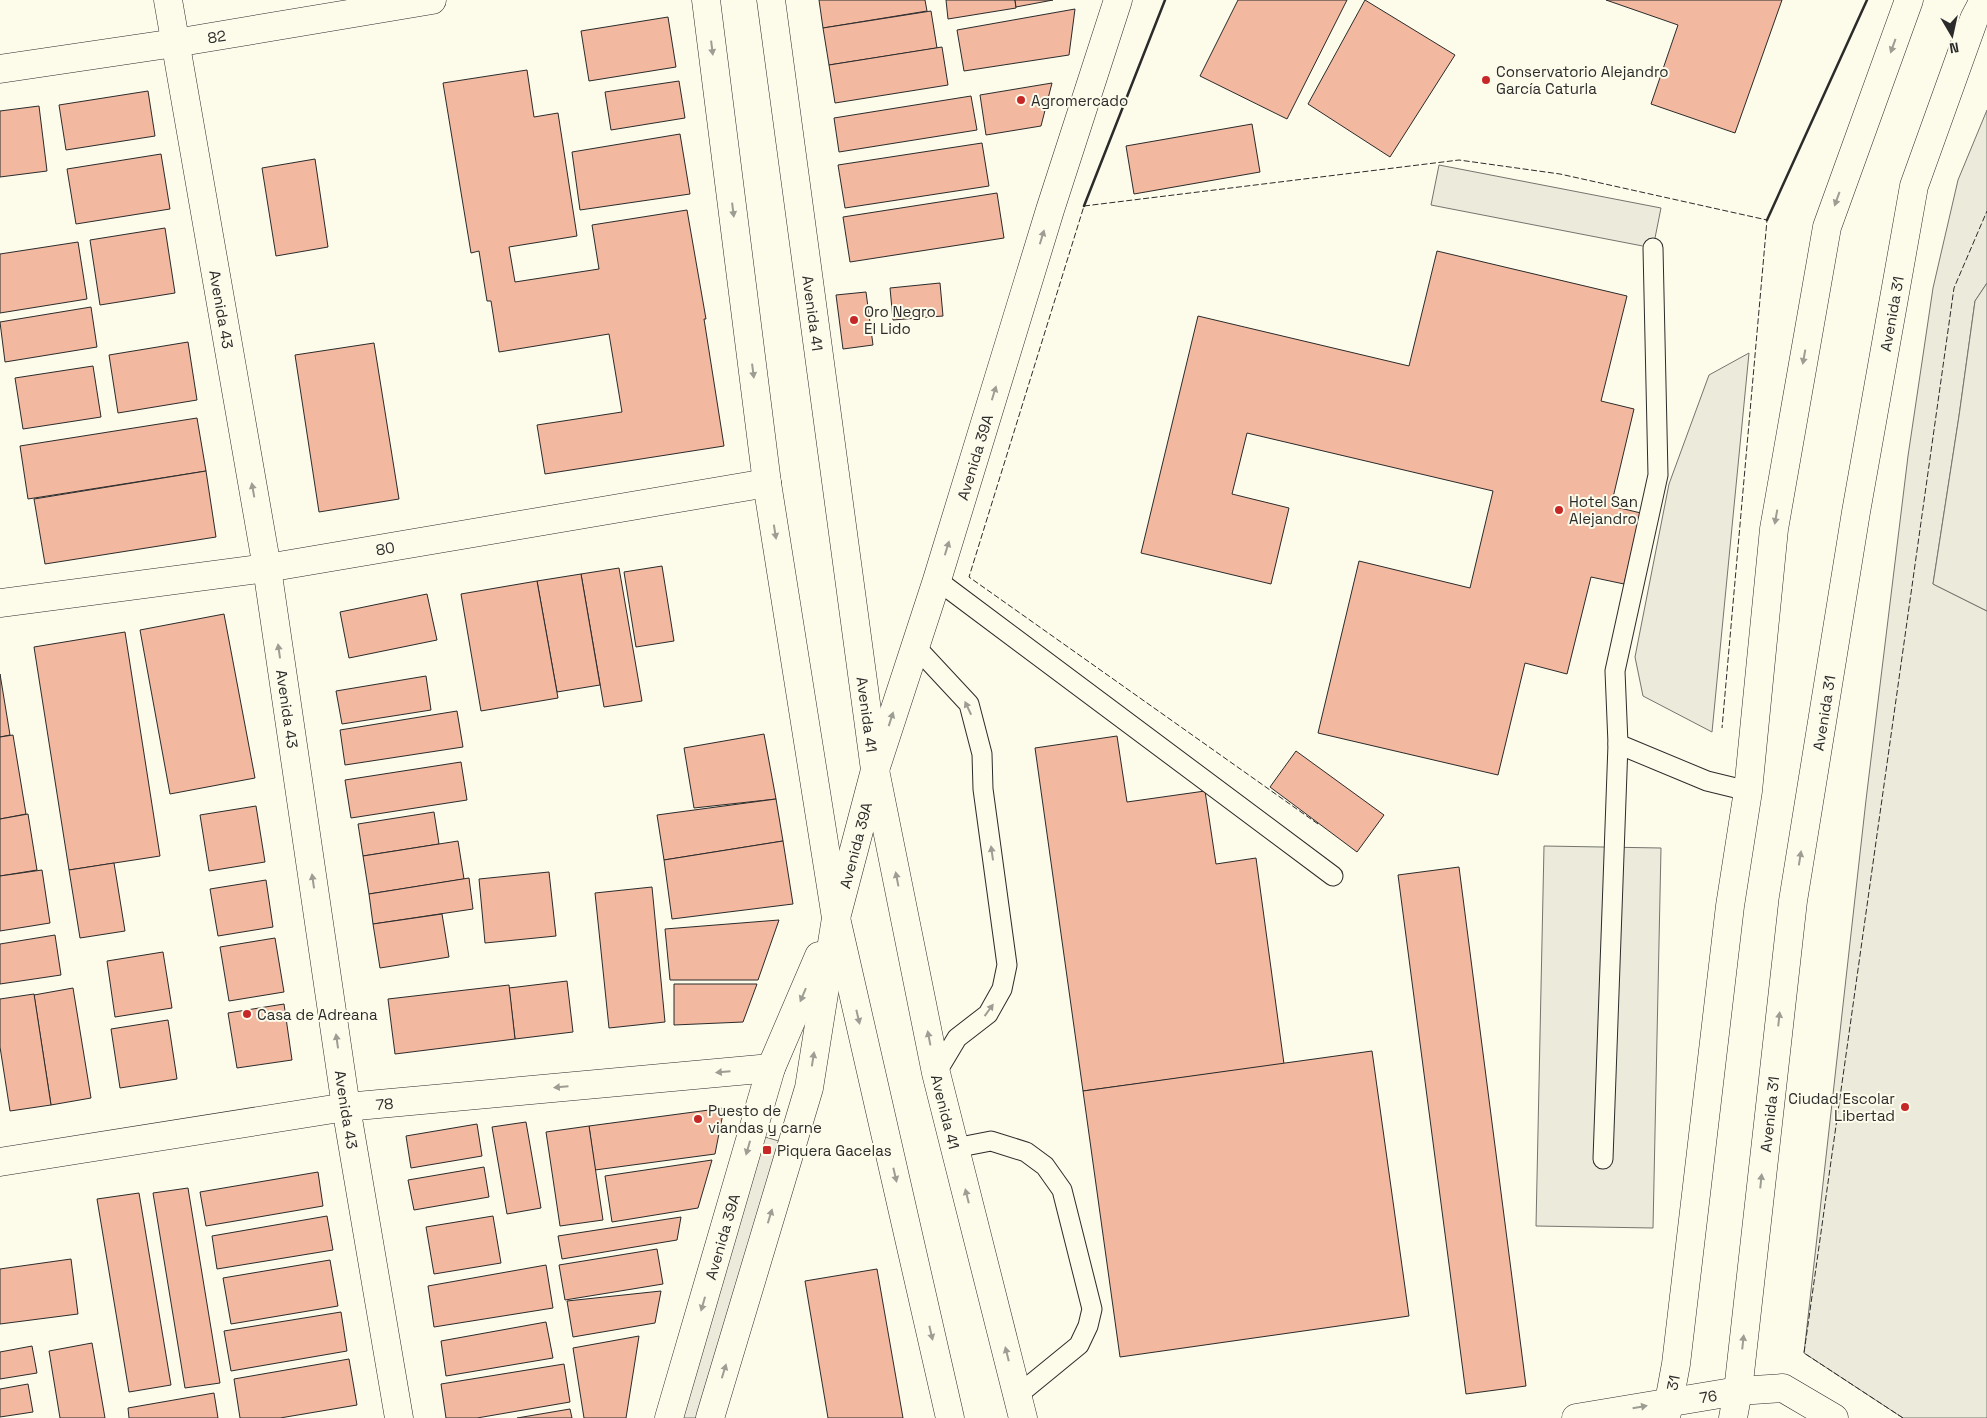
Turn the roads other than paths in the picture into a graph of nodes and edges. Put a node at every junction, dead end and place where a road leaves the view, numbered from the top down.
1 (168, 0) edge
2 (432, 0) edge
3 (706, 0) edge
4 (771, 0) edge
5 (1118, 0) edge
6 (1909, 0) edge
7 (1982, 16) edge
8 (175, 43) junction
9 (0, 69) edge
10 (1653, 248) dead end
11 (767, 483) junction
12 (267, 568) junction
13 (937, 580) junction
14 (0, 603) edge
15 (915, 646) junction
16 (1618, 744) junction
17 (875, 770) junction
18 (1748, 791) junction
19 (1333, 876) dead end
20 (836, 918) junction
21 (772, 1068) junction
22 (936, 1073) junction
23 (346, 1107) junction
24 (955, 1148) junction
25 (1603, 1159) dead end
26 (0, 1162) edge
27 (1738, 1391) junction
28 (1020, 1407) edge
29 (1668, 1410) edge
30 (400, 1418) edge
31 (670, 1418) edge
32 (710, 1418) edge
33 (950, 1418) edge
34 (1576, 1418) edge
35 (1733, 1418) edge
36 (1834, 1418) edge

1 - 8 street, Avenida 43
2 - 8 street, 82
3 -> 11 street
4 - 17 street, Avenida 41
13 -> 5 street, Avenida 39A
6 -> 18 street
27 -> 7 street, Avenida 31
8 - 9 street, 82
12 -> 8 street, Avenida 43
10 - 16 lane
11 - 12 street, 80
11 -> 20 street
12 - 14 street, 80
23 -> 12 street, Avenida 43
13 - 15 street, Avenida 39A
13 - 19 lane
17 -> 15 street, Avenida 39A
22 -> 15 lane
16 - 18 lane
16 - 25 lane
17 - 20 street, Avenida 39A
22 -> 17 street, Avenida 41
18 - 29 street, 31
20 -> 21 street, Avenida 39A
32 -> 20 street, Avenida 39A
20 -> 33 street
21 -> 23 street, 78
21 -> 31 street, Avenida 39A
22 - 24 street, Avenida 41
23 - 26 street, 78
23 - 30 street, Avenida 43
28 -> 24 street, Avenida 41
24 - 28 lane
27 - 29 street, 76
27 - 35 street, Avenida 31
27 - 36 street, 76
34 -> 29 street, 76

